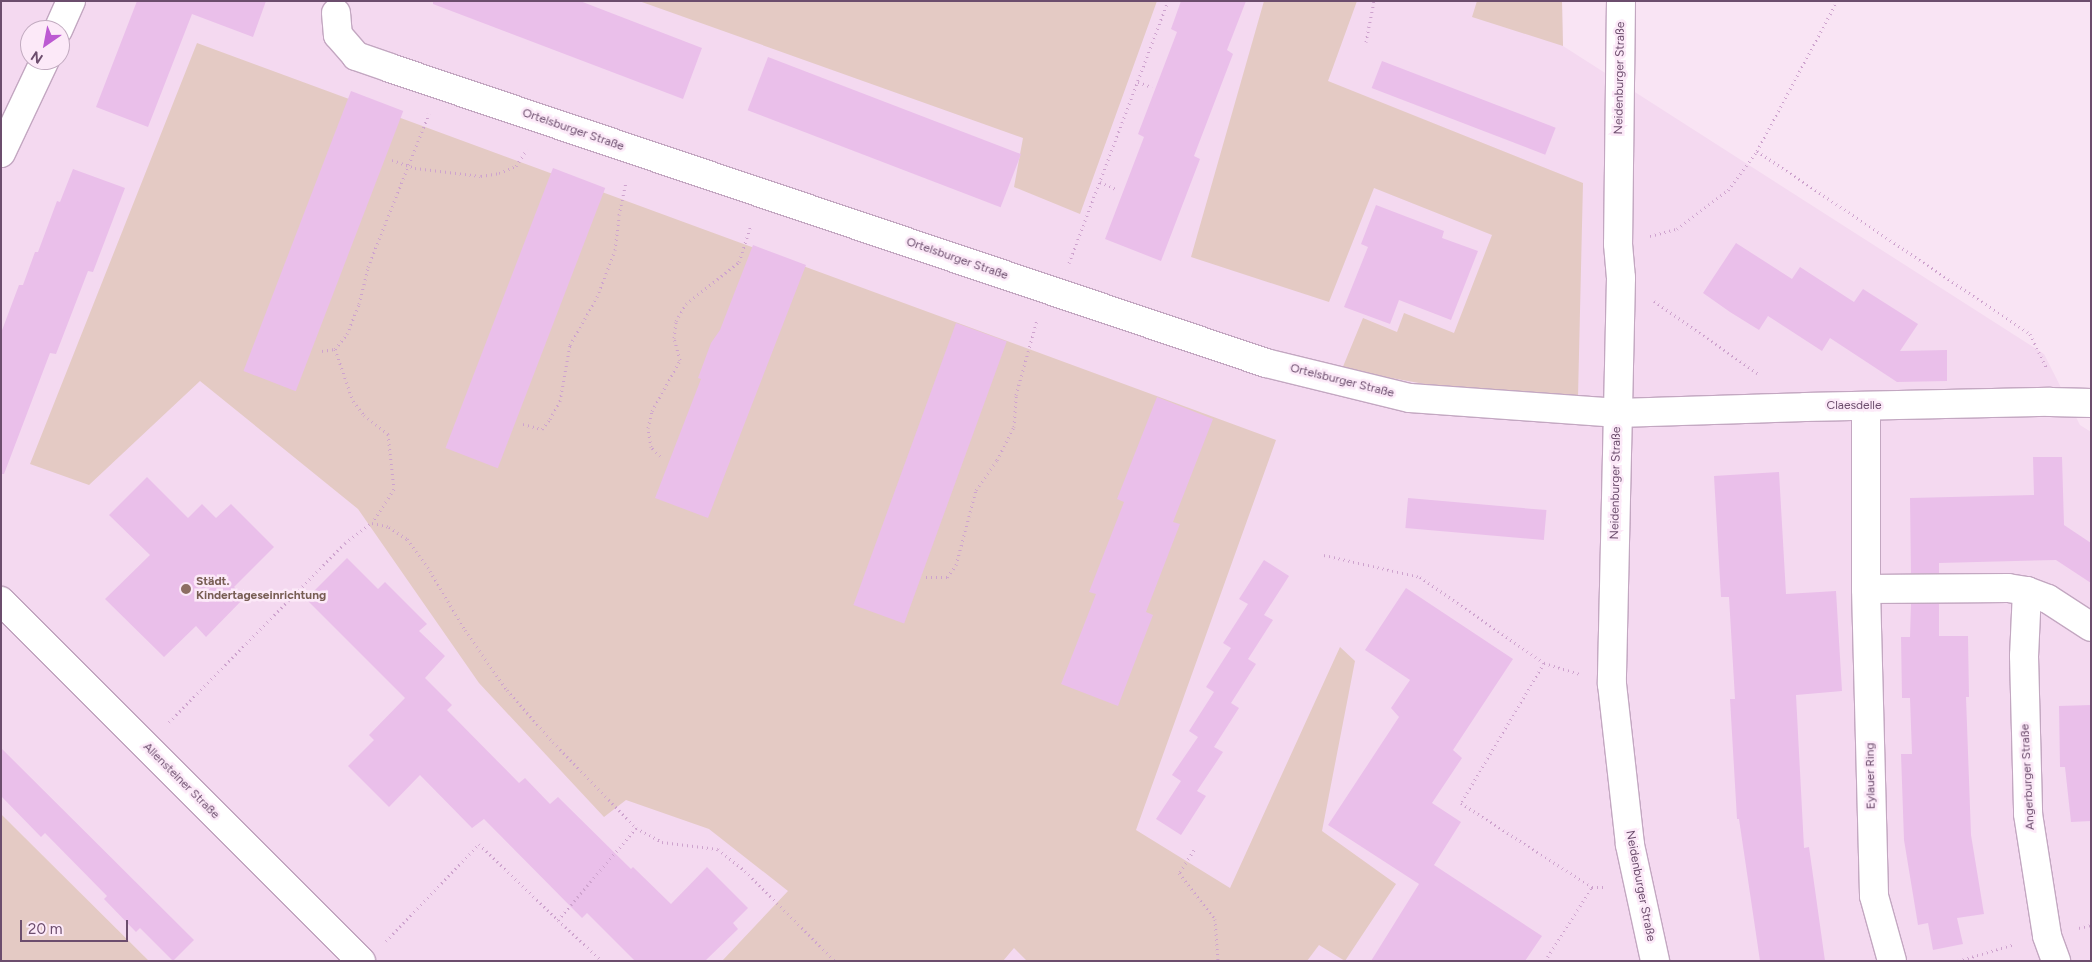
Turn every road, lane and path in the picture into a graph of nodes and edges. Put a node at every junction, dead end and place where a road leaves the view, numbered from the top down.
1 (71, 1) edge
2 (1168, 1) edge
3 (1374, 1) edge
4 (1621, 1) edge
5 (1837, 1) edge
6 (336, 13) dead end
7 (62, 20) edge
8 (1366, 42) dead end
9 (40, 70) edge
10 (1138, 82) junction
11 (1152, 87) dead end
12 (537, 117) junction
13 (418, 142) dead end
14 (634, 150) junction
15 (1757, 151) junction
16 (1, 153) edge
17 (392, 160) dead end
18 (410, 166) junction
19 (1100, 182) junction
20 (1116, 189) dead end
21 (760, 193) junction
22 (1618, 244) junction
23 (1620, 278) junction
24 (1051, 290) junction
25 (335, 349) junction
26 (322, 351) dead end
27 (1765, 379) dead end
28 (2050, 402) junction
29 (2091, 403) edge
30 (1866, 407) junction
31 (1618, 413) junction
32 (523, 424) dead end
33 (660, 456) dead end
34 (372, 523) junction
35 (1324, 555) dead end
36 (926, 577) dead end
37 (1866, 589) junction
38 (2027, 591) junction
39 (1, 601) edge
40 (2091, 627) edge
41 (1544, 663) junction
42 (1612, 684) junction
43 (145, 745) junction
44 (636, 828) junction
45 (1194, 850) dead end
46 (1639, 886) junction
47 (1592, 887) junction
48 (558, 920) junction
49 (371, 954) edge
50 (602, 961) edge
51 (834, 961) edge
52 (1218, 961) edge
53 (1545, 961) edge
54 (1655, 961) edge
55 (1892, 961) edge
56 (2056, 961) edge

1 - 7 street
2 - 10 path
3 - 8 path
4 - 22 street, Neidenburger Straße
5 - 15 path
6 - 12 street, Ortelsburger Straße
9 - 16 street
10 - 11 path
10 - 19 path
12 - 14 street, Ortelsburger Straße
12 - 18 path
13 - 18 path
14 - 21 street, Ortelsburger Straße
14 - 32 path
15 - 22 path
15 - 28 path
17 - 18 path
18 - 25 path
19 - 20 path
19 - 24 path
21 - 24 street, Ortelsburger Straße
21 - 33 path
22 - 23 street, Neidenburger Straße
23 - 27 path
23 - 31 street, Neidenburger Straße
24 - 31 street, Ortelsburger Straße
24 - 36 path
25 - 26 path
25 - 34 path
28 - 29 street, Claesdelle
28 - 30 street, Claesdelle
30 - 31 street, Claesdelle
30 - 37 street, Eylauer Ring
31 - 42 street, Neidenburger Straße
34 - 43 path
34 - 44 path
35 - 41 path
37 - 38 street
37 - 55 street, Eylauer Ring
38 - 40 street
38 - 56 street, Angerburger Straße
39 - 43 street, Allensteiner Straße
41 - 42 path
41 - 47 path
42 - 46 street, Neidenburger Straße
43 - 49 street, Allensteiner Straße
44 - 48 path
44 - 51 path
45 - 52 path
46 - 47 path
46 - 54 street, Neidenburger Straße
47 - 53 path
48 - 49 path
48 - 50 path

